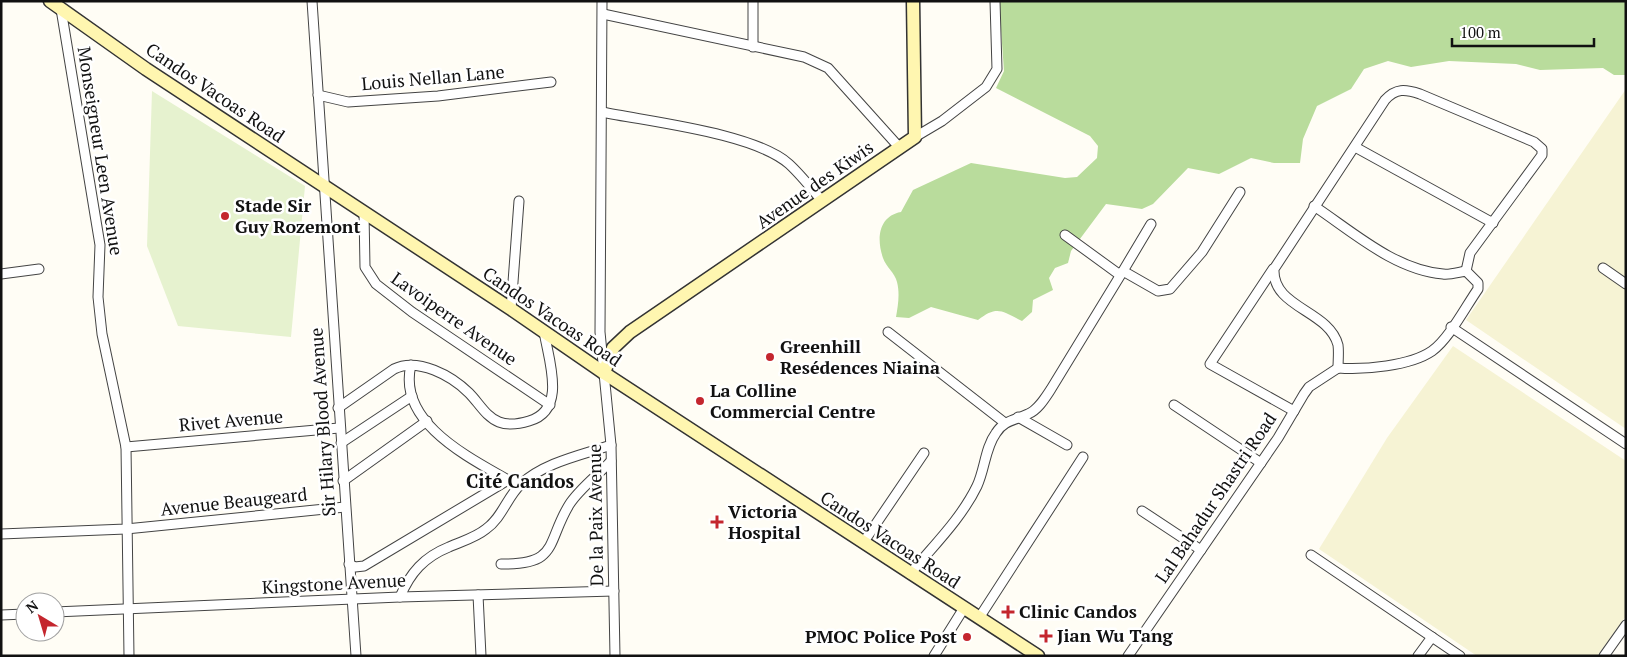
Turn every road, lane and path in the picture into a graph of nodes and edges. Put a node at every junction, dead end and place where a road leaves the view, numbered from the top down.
1 (50, 1) edge
2 (312, 1) edge
3 (602, 1) edge
4 (753, 1) edge
5 (913, 1) edge
6 (995, 1) edge
7 (61, 9) junction
8 (603, 14) junction
9 (753, 47) junction
10 (551, 82) dead end
11 (318, 95) junction
12 (602, 112) junction
13 (915, 137) junction
14 (899, 147) junction
15 (1355, 147) junction
16 (324, 187) junction
17 (1240, 192) dead end
18 (822, 201) junction
19 (520, 202) dead end
20 (1314, 206) junction
21 (364, 213) junction
22 (1493, 223) junction
23 (1151, 224) dead end
24 (1065, 235) dead end
25 (1603, 268) dead end
26 (38, 269) dead end
27 (1274, 269) junction
28 (1466, 270) junction
29 (1, 274) edge
30 (1121, 274) junction
31 (1626, 284) edge
32 (511, 309) junction
33 (1451, 327) junction
34 (544, 331) junction
35 (888, 332) dead end
36 (412, 365) junction
37 (1338, 368) junction
38 (604, 373) junction
39 (412, 396) junction
40 (1174, 404) dead end
41 (550, 405) junction
42 (338, 408) junction
43 (1294, 411) junction
44 (1018, 417) junction
45 (427, 421) junction
46 (1005, 423) junction
47 (339, 428) junction
48 (340, 443) junction
49 (1626, 444) edge
50 (611, 445) junction
51 (1067, 445) dead end
52 (126, 447) junction
53 (924, 453) dead end
54 (1083, 457) dead end
55 (611, 461) junction
56 (1261, 463) junction
57 (343, 480) junction
58 (508, 480) junction
59 (520, 485) junction
60 (345, 507) junction
61 (1142, 511) dead end
62 (126, 529) junction
63 (1, 534) edge
64 (863, 543) junction
65 (1201, 550) junction
66 (1311, 555) dead end
67 (349, 564) junction
68 (501, 564) dead end
69 (910, 574) junction
70 (614, 591) junction
71 (478, 595) junction
72 (400, 597) junction
73 (352, 599) junction
74 (127, 608) junction
75 (964, 608) junction
76 (65, 611) edge
77 (15, 614) edge
78 (1, 615) edge
79 (979, 618) junction
80 (1626, 625) edge
81 (1432, 638) junction
82 (129, 656) edge
83 (356, 656) edge
84 (481, 656) edge
85 (615, 656) edge
86 (934, 656) edge
87 (1038, 656) edge
88 (1128, 656) edge
89 (1418, 656) edge
90 (1460, 656) edge
91 (1604, 656) edge

1 - 7 main road, Candos Vacoas Road
2 - 11 street, Sir Hilary Blood Avenue
3 - 8 street, De la Paix Avenue
4 - 9 street
5 - 13 main road
6 - 13 street, Avenue des Kiwis
7 - 16 main road, Candos Vacoas Road
7 - 52 street, Monseigneur Leen Avenue
8 - 9 street
8 - 12 street, De la Paix Avenue
9 - 14 street
10 - 11 street, Louis Nellan Lane
11 - 16 street, Sir Hilary Blood Avenue
12 - 18 street
12 - 38 street, De la Paix Avenue
13 - 14 main road, Avenue des Kiwis
14 - 18 main road, Avenue des Kiwis
15 - 20 street
15 - 22 street
15 - 22 street
16 - 21 main road, Candos Vacoas Road
16 - 42 street, Sir Hilary Blood Avenue
17 - 30 street
18 - 38 main road, Avenue des Kiwis
19 - 32 street
20 - 27 street
20 - 28 street
21 - 32 main road, Candos Vacoas Road
21 - 41 street, Lavoiperre Avenue
22 - 28 street
23 - 30 street
24 - 30 street
25 - 31 street
26 - 29 street
27 - 37 street
27 - 43 street
28 - 33 street
30 - 44 street
32 - 34 main road, Candos Vacoas Road
33 - 37 street
33 - 49 street
34 - 38 main road, Candos Vacoas Road
34 - 41 street
35 - 46 street
36 - 39 street
36 - 41 street
36 - 42 street
37 - 43 street, Lal Bahadur Shastri Road
38 - 50 street, De la Paix Avenue
38 - 64 main road, Candos Vacoas Road
39 - 45 street
39 - 48 street
40 - 56 street
42 - 47 street, Sir Hilary Blood Avenue
43 - 56 street, Lal Bahadur Shastri Road
44 - 46 street
44 - 51 street
45 - 57 street
45 - 58 street
46 - 69 street
47 - 48 street, Sir Hilary Blood Avenue
47 - 52 street, Rivet Avenue
48 - 57 street, Sir Hilary Blood Avenue
50 - 55 street, De la Paix Avenue
50 - 59 street
52 - 62 street, Monseigneur Leen Avenue
53 - 64 street
54 - 79 street
55 - 68 street
55 - 70 street, De la Paix Avenue
56 - 65 street, Lal Bahadur Shastri Road
57 - 60 street, Sir Hilary Blood Avenue
58 - 59 street
58 - 67 street
59 - 72 street
60 - 62 street, Avenue Beaugeard
60 - 67 street, Sir Hilary Blood Avenue
61 - 65 street
62 - 63 street, Avenue Beaugeard
62 - 74 street, Monseigneur Leen Avenue
64 - 69 main road, Candos Vacoas Road
65 - 88 street, Lal Bahadur Shastri Road
66 - 81 street
67 - 73 street, Sir Hilary Blood Avenue
69 - 75 main road, Candos Vacoas Road
70 - 71 street, Kingstone Avenue
70 - 85 street, De la Paix Avenue
71 - 72 street, Kingstone Avenue
71 - 84 street
72 - 73 street, Kingstone Avenue
73 - 74 street, Kingstone Avenue
73 - 83 street, Sir Hilary Blood Avenue
74 - 76 street, Kingstone Avenue
74 - 82 street, Monseigneur Leen Avenue
75 - 79 main road, Candos Vacoas Road
75 - 86 street
77 - 78 street
79 - 87 main road, Candos Vacoas Road
80 - 91 street
81 - 89 street
81 - 90 street

